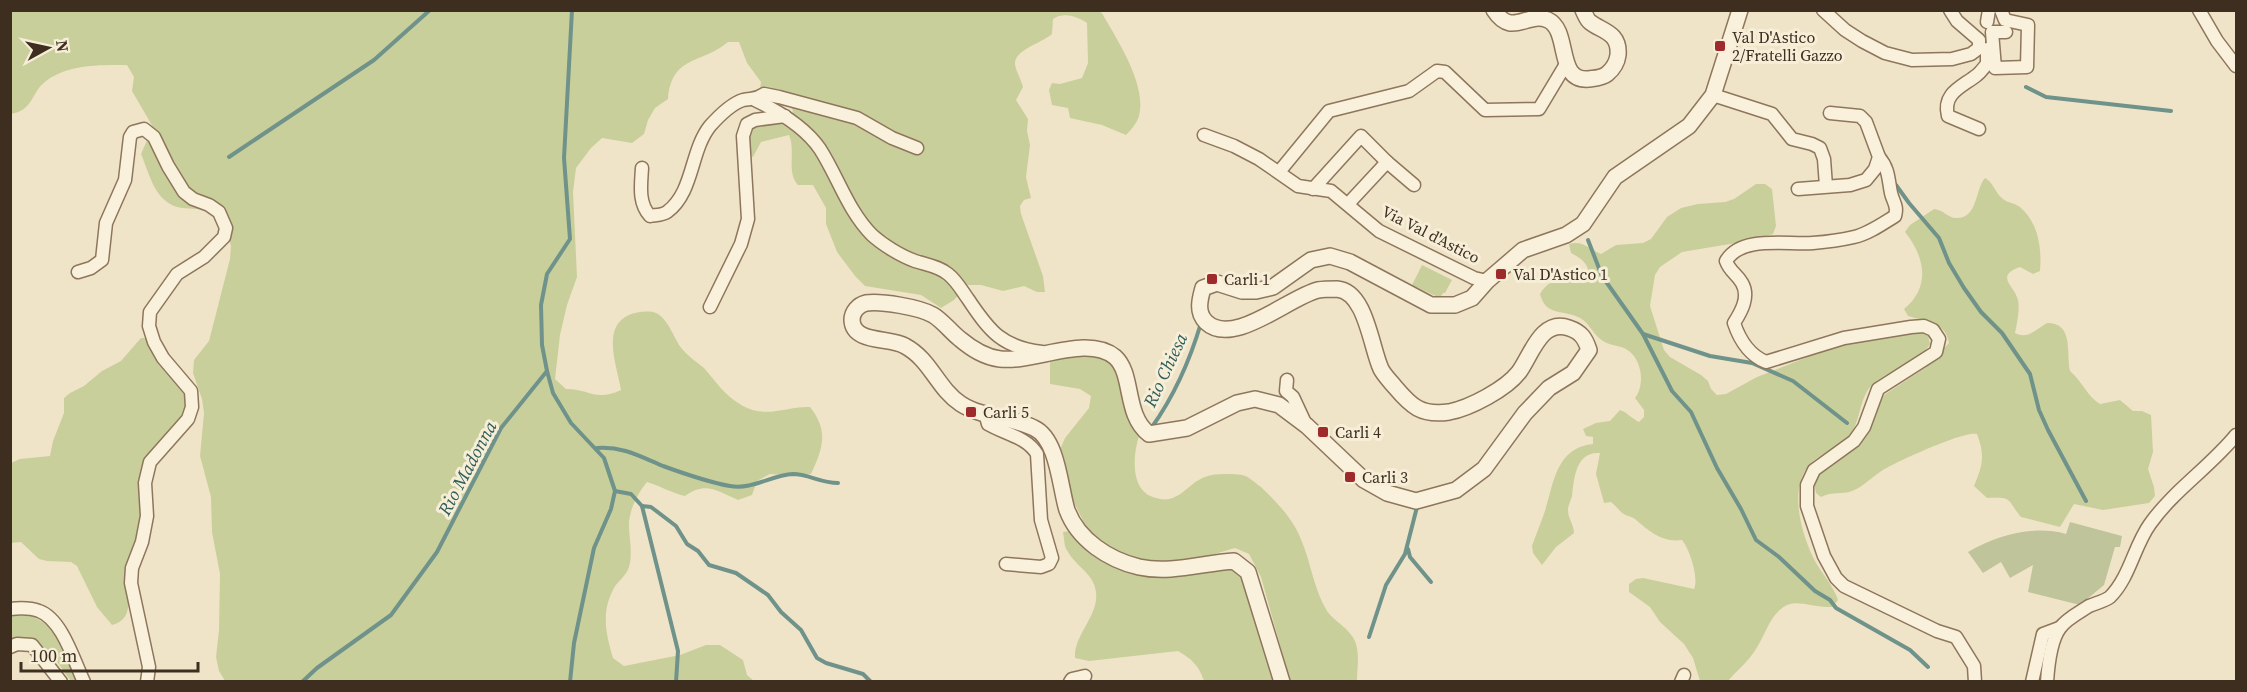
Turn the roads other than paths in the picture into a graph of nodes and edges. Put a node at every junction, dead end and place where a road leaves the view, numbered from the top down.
1 (1494, 10) edge
2 (1583, 10) edge
3 (1740, 10) edge
4 (1823, 10) edge
5 (1950, 10) edge
6 (2001, 10) edge
7 (2199, 10) edge
8 (1965, 27) junction
9 (2006, 32) dead end
10 (1566, 64) junction
11 (2236, 66) edge
12 (1713, 95) junction
13 (755, 100) junction
14 (1830, 113) dead end
15 (785, 116) junction
16 (1979, 129) dead end
17 (1204, 135) dead end
18 (917, 148) dead end
19 (1879, 157) junction
20 (1387, 162) junction
21 (642, 168) dead end
22 (1280, 172) junction
23 (1414, 185) dead end
24 (1826, 186) junction
25 (1313, 189) junction
26 (1798, 189) dead end
27 (1348, 204) junction
28 (78, 272) dead end
29 (1487, 281) junction
30 (710, 307) dead end
31 (1052, 353) junction
32 (1287, 380) dead end
33 (985, 413) junction
34 (1307, 426) junction
35 (2236, 435) edge
36 (1006, 564) dead end
37 (10, 609) edge
38 (2059, 628) junction
39 (10, 647) edge
40 (1084, 676) dead end
41 (61, 681) edge
42 (84, 681) edge
43 (147, 681) edge
44 (1070, 681) edge
45 (1282, 681) edge
46 (1976, 681) edge
47 (2032, 681) edge
48 (2047, 681) edge

1 - 10 street
2 - 10 street
3 - 12 street, Via Val d'Astico
4 - 8 street
5 - 8 street
6 - 9 street
7 - 11 street
8 - 16 street
10 - 22 street
12 - 24 street
12 - 29 street, Via Val d'Astico
13 - 15 street
13 - 18 street
13 - 21 street
14 - 19 street
15 - 30 street
15 - 31 street
17 - 22 street, Via Val d'Astico
19 - 24 street
19 - 46 street
20 - 23 street
20 - 25 street
20 - 27 street
22 - 25 street, Via Val d'Astico
24 - 26 street
25 - 27 street, Via Val d'Astico
27 - 29 street, Via Val d'Astico
28 - 43 street
29 - 34 street, Via Val d'Astico
31 - 33 street
31 - 34 street
32 - 34 street
33 - 36 street
33 - 45 street
35 - 38 street
37 - 42 street
38 - 47 street
38 - 48 street
39 - 41 street
40 - 44 street

